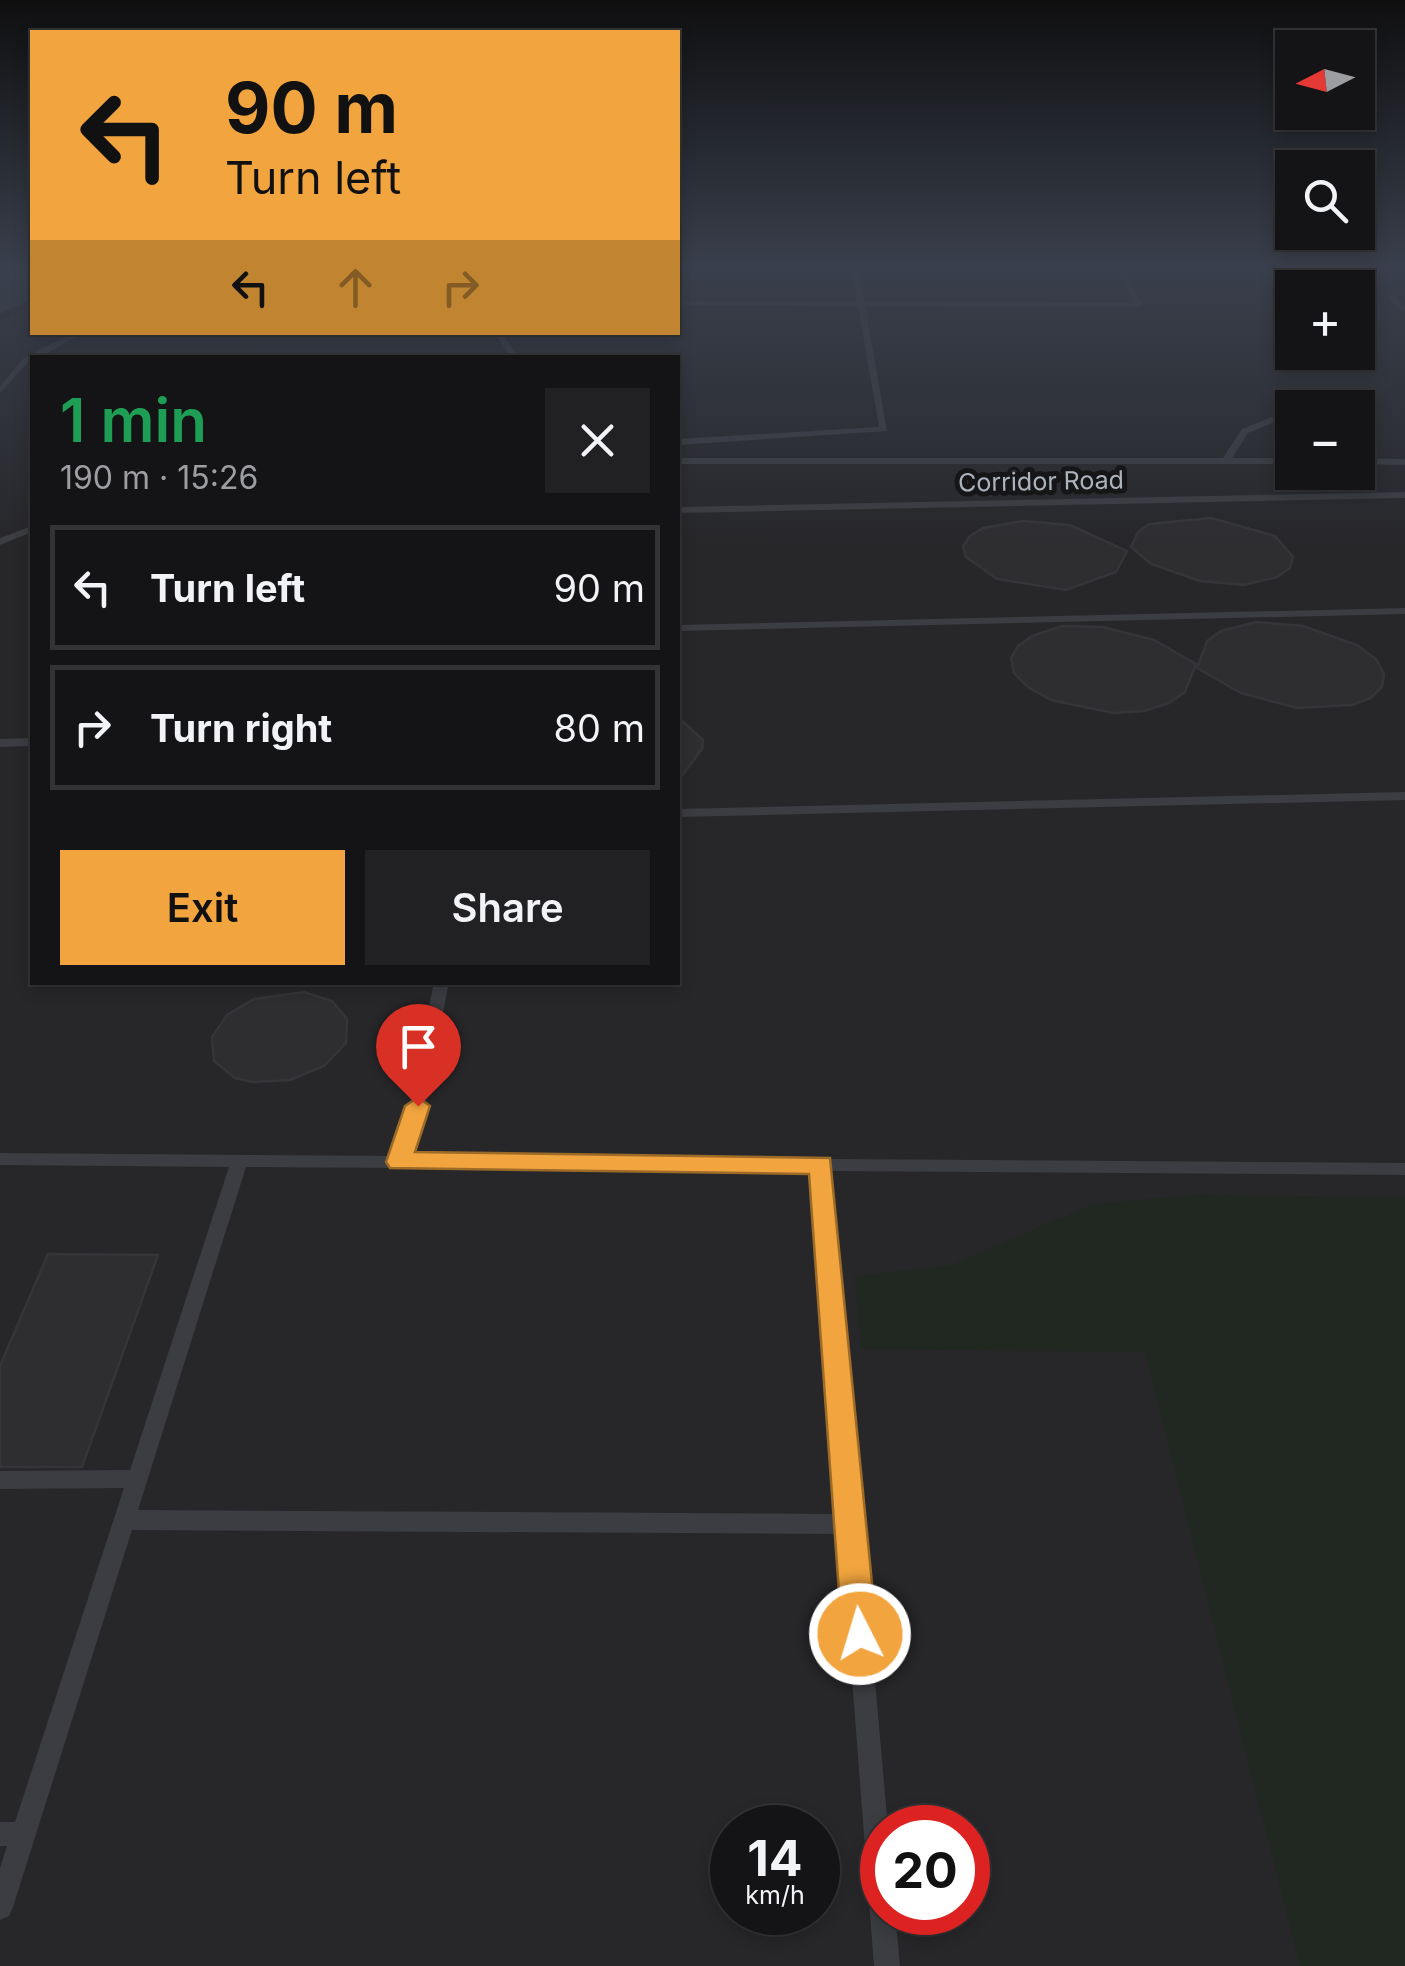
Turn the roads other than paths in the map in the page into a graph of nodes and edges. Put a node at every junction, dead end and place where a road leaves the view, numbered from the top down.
1 (26, 361) edge
2 (872, 361) edge
3 (0, 391) edge
4 (1275, 419) edge
5 (680, 442) edge
6 (1226, 461) junction
7 (1275, 461) edge
8 (1375, 461) edge
9 (680, 462) edge
10 (1405, 462) edge
11 (1405, 495) edge
12 (680, 510) edge
13 (30, 531) edge
14 (0, 542) edge
15 (1405, 611) edge
16 (680, 628) edge
17 (0, 742) edge
18 (30, 742) edge
19 (1405, 796) edge
20 (680, 813) edge
21 (441, 985) edge
22 (0, 1158) edge
23 (240, 1160) junction
24 (399, 1162) junction
25 (821, 1164) junction
26 (1405, 1169) edge
27 (138, 1479) junction
28 (0, 1480) edge
29 (124, 1520) junction
30 (850, 1524) junction
31 (12, 1834) edge
32 (0, 1906) edge
33 (887, 1966) edge

1 - 3 lane
2 - 5 lane
4 - 6 lane
6 - 7 lane
6 - 9 lane
8 - 10 lane
11 - 12 lane, Corridor Road
13 - 14 lane
15 - 16 lane
17 - 18 lane
19 - 20 lane
21 - 24 lane
22 - 23 lane
23 - 24 lane
23 - 27 lane
24 - 25 lane
25 - 26 lane
25 - 30 lane
27 - 28 lane
27 - 29 lane
29 - 30 lane
29 - 31 lane
30 - 33 lane
31 - 32 lane

